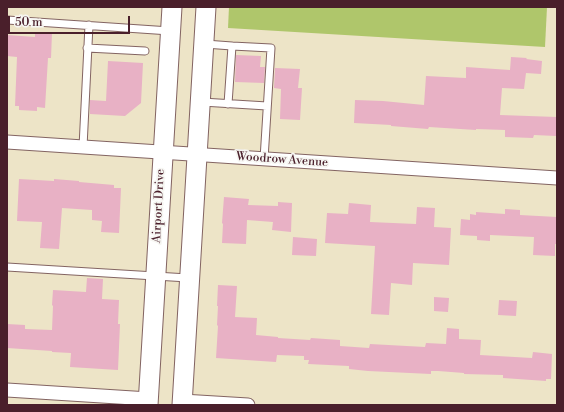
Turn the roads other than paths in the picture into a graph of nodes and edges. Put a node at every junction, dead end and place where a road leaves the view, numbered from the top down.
1 (172, 7) edge
2 (206, 7) edge
3 (7, 20) edge
4 (89, 25) junction
5 (170, 31) junction
6 (204, 44) junction
7 (232, 46) junction
8 (87, 48) junction
9 (145, 51) dead end
10 (200, 102) junction
11 (228, 104) junction
12 (267, 106) junction
13 (7, 142) edge
14 (83, 147) junction
15 (163, 152) junction
16 (197, 155) junction
17 (264, 159) junction
18 (557, 178) edge
19 (7, 267) edge
20 (155, 276) junction
21 (189, 278) junction
22 (7, 390) edge
23 (106, 401) edge
24 (148, 402) edge
25 (182, 403) edge
26 (248, 405) edge

1 - 5 main road, Airport Drive
2 - 6 main road
3 - 4 lane
4 - 5 lane
4 - 8 lane
5 - 15 main road, Airport Drive
6 - 7 lane
6 - 10 main road
7 - 11 lane
7 - 12 lane
8 - 9 lane
8 - 14 lane
10 - 11 lane
10 - 16 main road
11 - 12 lane
12 - 17 lane
13 - 14 street, Woodrow Avenue
14 - 15 street, Woodrow Avenue
15 - 16 street, Woodrow Avenue
15 - 20 main road, Airport Drive
16 - 17 street, Woodrow Avenue
16 - 21 main road
17 - 18 street, Woodrow Avenue
19 - 20 lane
20 - 21 lane
20 - 24 main road, Airport Drive
21 - 25 main road
22 - 23 street
23 - 24 street
25 - 26 street

